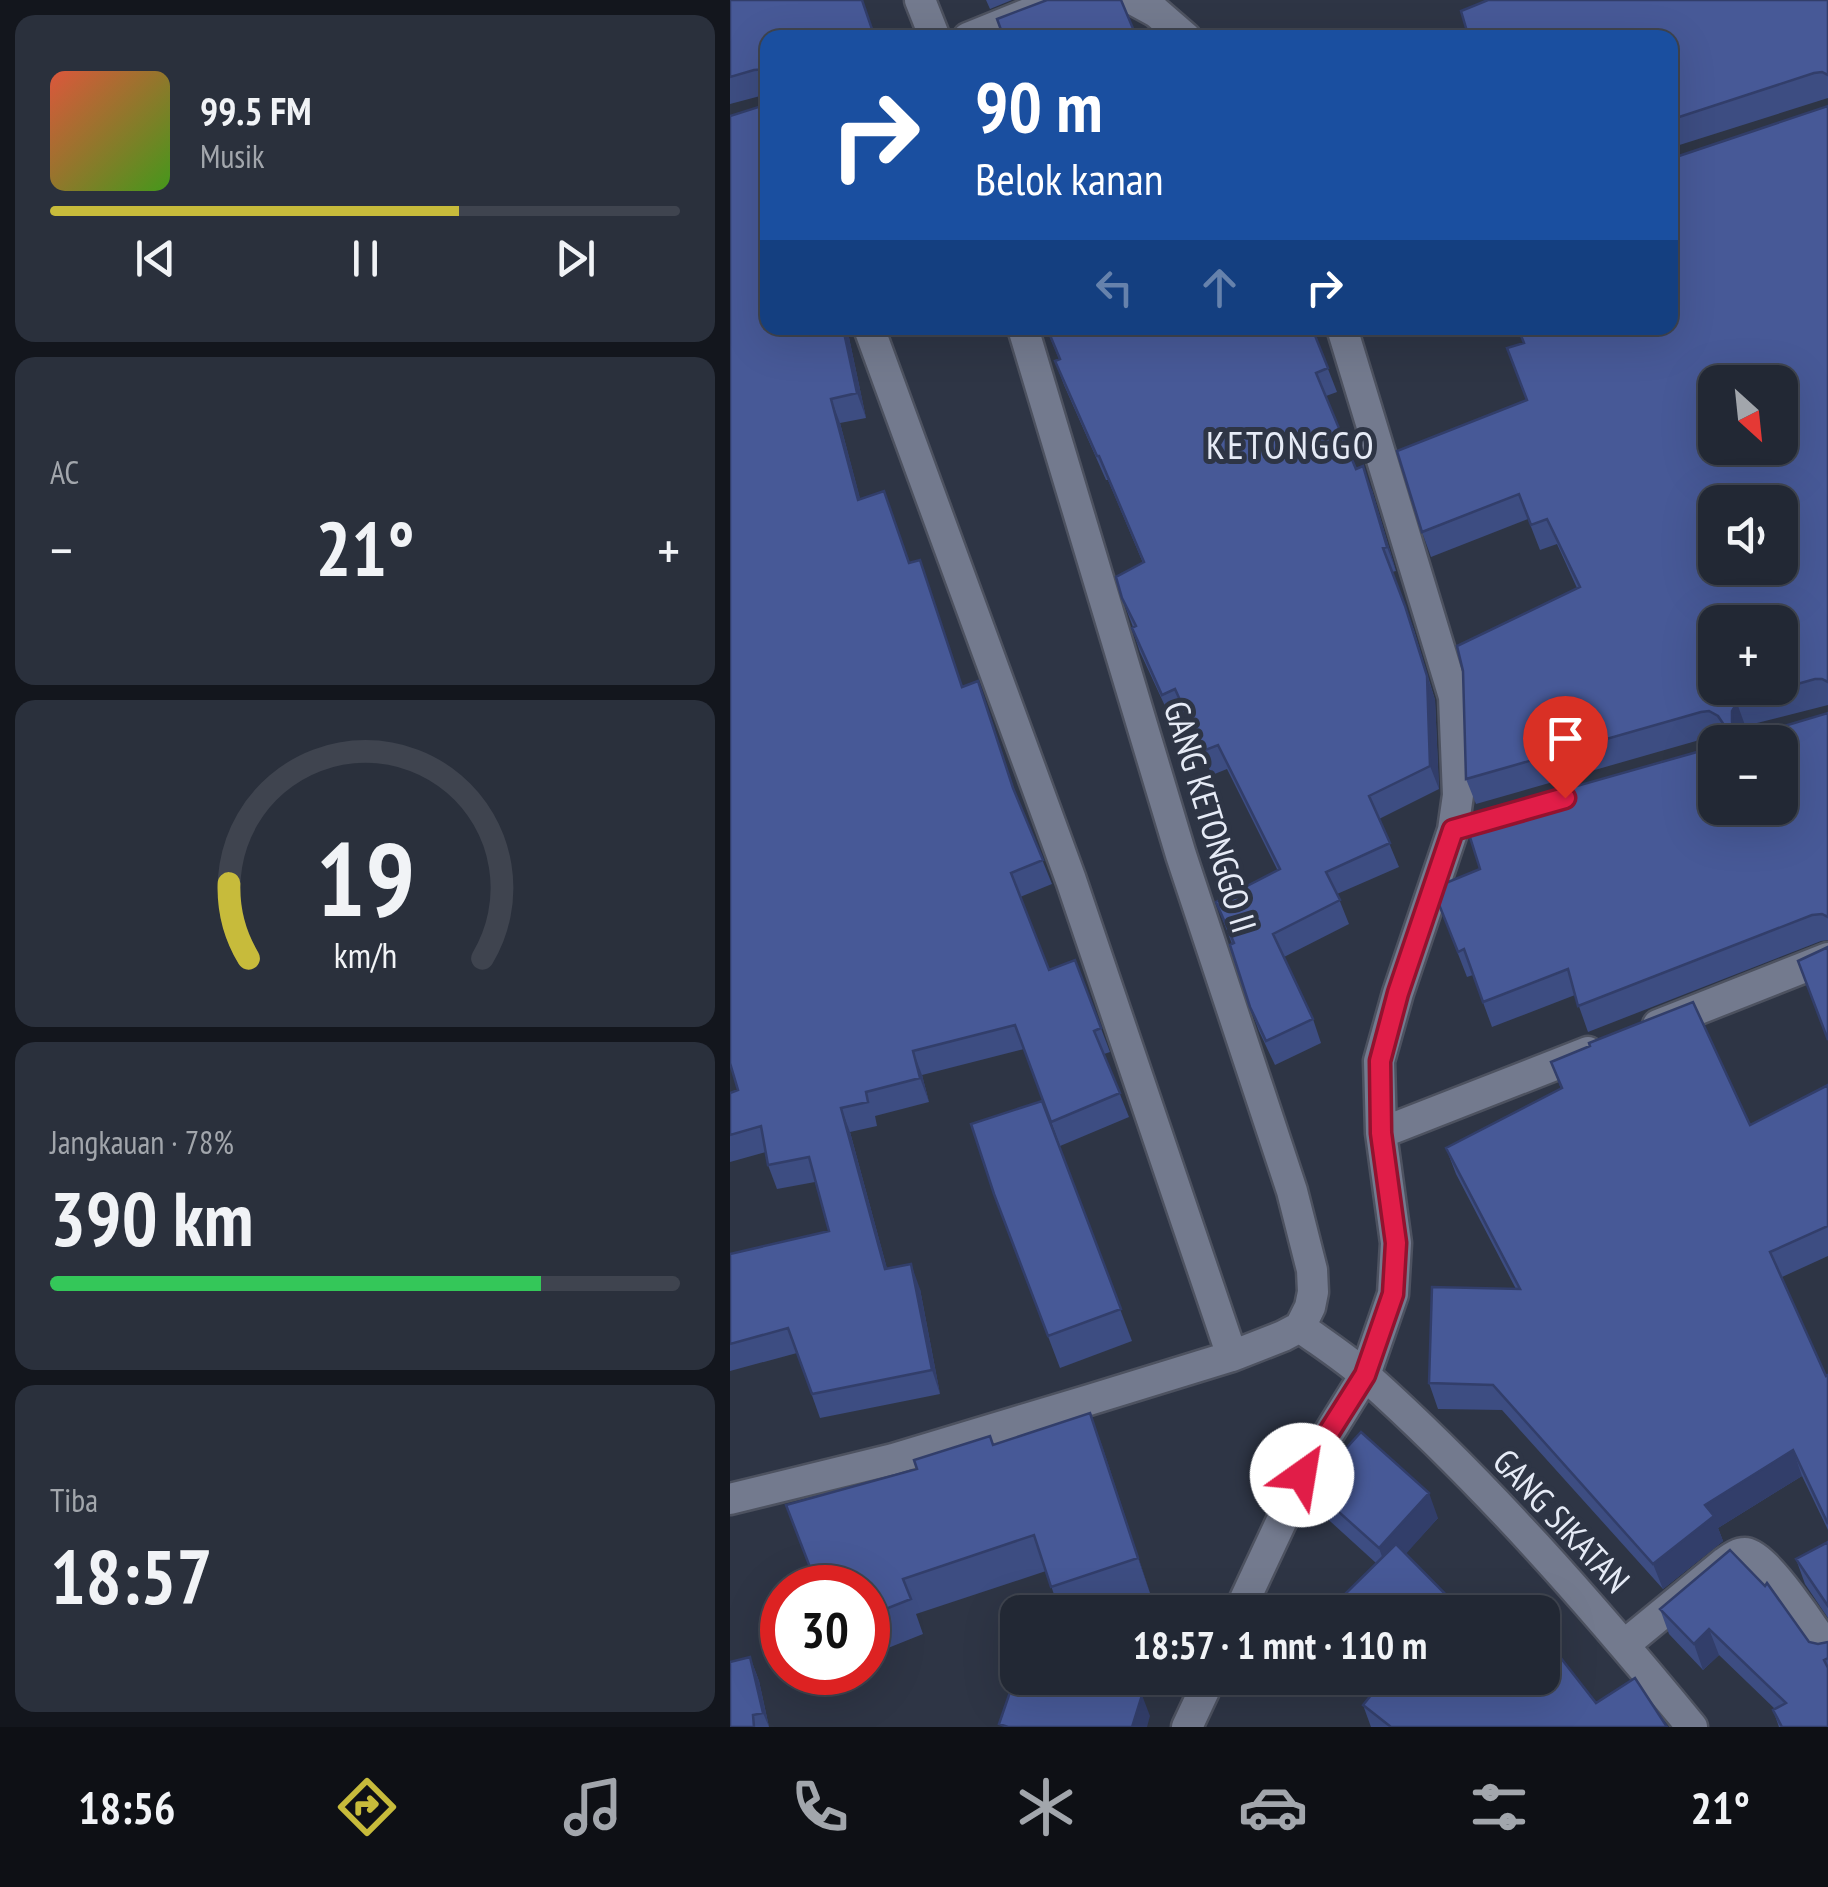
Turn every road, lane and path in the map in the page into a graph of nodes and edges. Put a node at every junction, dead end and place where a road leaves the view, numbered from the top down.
1 (920, 0) edge
2 (1069, 0) edge
3 (1134, 0) edge
4 (932, 30) edge
5 (989, 30) edge
6 (1177, 30) edge
7 (872, 335) edge
8 (1025, 335) edge
9 (1344, 335) edge
10 (1490, 819) edge
11 (1453, 830) junction
12 (1828, 958) edge
13 (1381, 1133) junction
14 (1300, 1327) junction
15 (1232, 1356) junction
16 (1365, 1375) junction
17 (730, 1499) edge
18 (1248, 1595) edge
19 (1624, 1645) junction
20 (1828, 1651) edge
21 (1202, 1695) edge
22 (1187, 1727) edge
23 (1692, 1727) edge

1 - 4 street
2 - 5 street
3 - 6 street
7 - 15 street
8 - 14 street, GANG KETONGGO II
9 - 11 street
10 - 11 street
11 - 13 street
12 - 13 street
13 - 16 street
14 - 15 street
14 - 16 street, GANG SIKATAN
15 - 17 street
16 - 18 street
16 - 19 street, GANG SIKATAN
19 - 20 street
19 - 23 street, GANG SIKATAN
21 - 22 street

